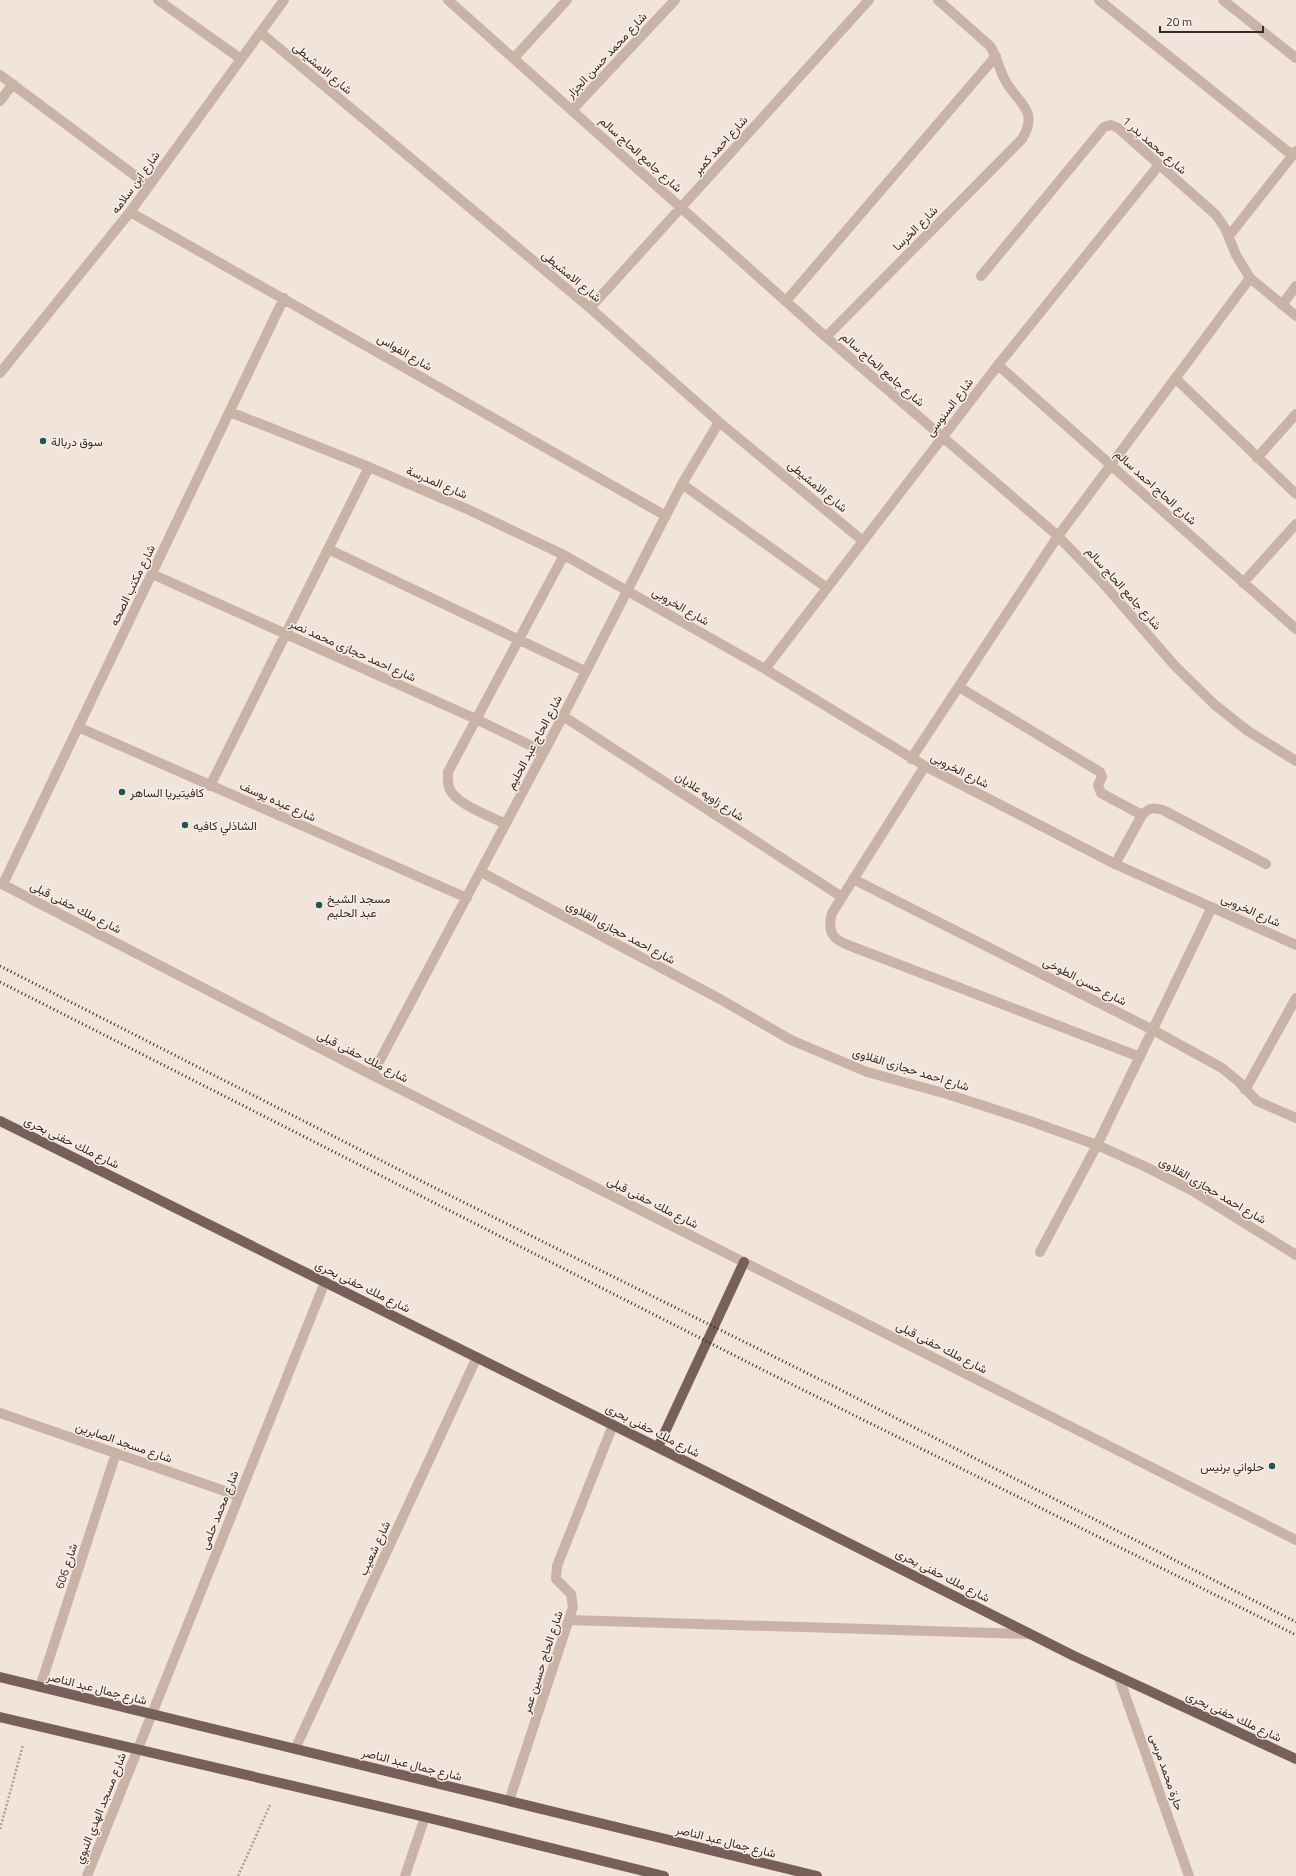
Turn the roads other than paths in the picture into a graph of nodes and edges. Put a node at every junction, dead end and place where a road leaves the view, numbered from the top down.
1 (158, 0) edge
2 (284, 0) edge
3 (448, 0) edge
4 (567, 0) edge
5 (675, 0) edge
6 (869, 0) edge
7 (938, 0) edge
8 (1099, 0) edge
9 (1223, 0) edge
10 (261, 33) junction
11 (996, 56) junction
12 (514, 58) junction
13 (1296, 58) edge
14 (241, 60) junction
15 (0, 75) edge
16 (13, 84) junction
17 (0, 101) edge
18 (572, 110) junction
19 (1294, 153) edge
20 (1159, 165) junction
21 (149, 186) junction
22 (681, 208) junction
23 (130, 212) junction
24 (1229, 236) junction
25 (981, 276) dead end
26 (1250, 278) junction
27 (1296, 286) edge
28 (284, 298) junction
29 (786, 301) junction
30 (1282, 305) junction
31 (590, 308) junction
32 (1296, 316) edge
33 (826, 336) junction
34 (998, 365) junction
35 (0, 373) edge
36 (1175, 378) junction
37 (230, 412) junction
38 (1296, 414) edge
39 (719, 422) junction
40 (942, 438) junction
41 (1257, 458) junction
42 (1111, 465) junction
43 (369, 467) junction
44 (682, 484) junction
45 (1296, 494) edge
46 (666, 516) junction
47 (1296, 524) edge
48 (1058, 536) junction
49 (863, 541) junction
50 (328, 549) junction
51 (564, 555) junction
52 (152, 574) junction
53 (1243, 583) junction
54 (828, 588) junction
55 (627, 590) junction
56 (1296, 629) edge
57 (286, 634) junction
58 (519, 639) junction
59 (765, 669) junction
60 (585, 671) junction
61 (959, 687) junction
62 (563, 716) junction
63 (476, 719) junction
64 (78, 727) junction
65 (544, 752) junction
66 (912, 759) junction
67 (1296, 761) edge
68 (925, 766) junction
69 (210, 786) junction
70 (1142, 815) junction
71 (506, 824) junction
72 (1115, 864) junction
73 (1266, 864) dead end
74 (481, 872) junction
75 (853, 878) junction
76 (1, 883) edge
77 (842, 897) junction
78 (467, 898) junction
79 (1212, 907) junction
80 (1296, 945) edge
81 (1296, 998) edge
82 (1153, 1030) junction
83 (1140, 1057) junction
84 (372, 1075) junction
85 (1245, 1090) junction
86 (1296, 1118) edge
87 (0, 1121) edge
88 (1097, 1145) junction
89 (1040, 1252) dead end
90 (1296, 1255) edge
91 (744, 1262) junction
92 (325, 1282) junction
93 (477, 1357) junction
94 (0, 1413) edge
95 (613, 1425) junction
96 (658, 1447) junction
97 (116, 1453) junction
98 (239, 1496) junction
99 (1296, 1540) edge
100 (570, 1620) junction
101 (1030, 1634) junction
102 (0, 1677) edge
103 (1119, 1678) junction
104 (40, 1687) junction
105 (151, 1714) junction
106 (0, 1717) edge
107 (138, 1749) junction
108 (295, 1749) junction
109 (1296, 1759) edge
110 (509, 1801) junction
111 (425, 1817) junction
112 (87, 1876) edge
113 (405, 1876) edge
114 (664, 1876) edge
115 (817, 1876) edge
116 (1189, 1876) edge

1 - 14 street
2 - 10 street, شارع ابن سلامه
3 - 12 street, شارع جامع الحاج سالم
4 - 12 street
5 - 18 street, شارع محمد حسن الجزار
6 - 22 street, شارع احمد كمبر
7 - 11 street
8 - 19 street
9 - 13 street
10 - 14 street, شارع ابن سلامه
10 - 31 street, شارع الامشيطى
11 - 29 street
11 - 33 street, شارع الخرسا
12 - 18 street, شارع جامع الحاج سالم
14 - 21 street, شارع ابن سلامه
15 - 16 street
16 - 17 street
16 - 21 street
18 - 22 street, شارع جامع الحاج سالم
19 - 24 street
20 - 24 street, شارع محمد بدر 1
20 - 25 street, شارع محمد بدر 1
20 - 34 street, شارع السنوسى
21 - 23 street, شارع ابن سلامه
22 - 29 street, شارع جامع الحاج سالم
22 - 31 street, شارع احمد كمبر
23 - 28 street, شارع الفواس
23 - 35 street, شارع ابن سلامه
24 - 26 street, شارع محمد بدر 1
26 - 30 street, شارع محمد بدر 1
26 - 36 street
27 - 30 street
28 - 37 street, شارع مكتب الصحه
28 - 46 street, شارع الفواس
29 - 33 street, شارع جامع الحاج سالم
30 - 32 street, شارع محمد بدر 1
31 - 39 street, شارع الامشيطى
33 - 40 street, شارع جامع الحاج سالم
34 - 40 street, شارع السنوسى
34 - 42 street, شارع الحاج احمد سالم
36 - 41 street
36 - 42 street
37 - 43 street, شارع المدرسة
37 - 52 street, شارع مكتب الصحه
38 - 41 street
39 - 44 street, شارع الحاج عبد الحليم
39 - 49 street, شارع الامشيطى
40 - 48 street, شارع جامع الحاج سالم
40 - 49 street, شارع السنوسى
41 - 45 street
42 - 48 street
42 - 53 street, شارع الحاج احمد سالم
43 - 50 street
43 - 51 street, شارع المدرسة
44 - 46 street, شارع الحاج عبد الحليم
44 - 54 street
46 - 55 street, شارع الحاج عبد الحليم
47 - 53 street
48 - 61 street
48 - 67 street, شارع جامع الحاج سالم
49 - 54 street, شارع السنوسى
50 - 57 street
50 - 58 street
51 - 55 street, شارع المدرسة
51 - 58 street
52 - 57 street, شارع احمد حجازى محمد نصر
52 - 64 street, شارع مكتب الصحه
53 - 56 street, شارع الحاج احمد سالم
54 - 59 street, شارع السنوسى
55 - 59 street, شارع الخروبى
55 - 60 street, شارع الحاج عبد الحليم
57 - 63 street, شارع احمد حجازى محمد نصر
57 - 69 street
58 - 60 street
58 - 63 street
59 - 66 street, شارع الخروبى
60 - 62 street, شارع الحاج عبد الحليم
61 - 66 street
61 - 70 street
62 - 65 street, شارع الحاج عبد الحليم
62 - 77 street, شارع زاويه علايان
63 - 65 street, شارع احمد حجازى محمد نصر
63 - 71 street
64 - 69 street, شارع عبده يوسف
64 - 76 street, شارع مكتب الصحه
65 - 71 street, شارع الحاج عبد الحليم
66 - 68 street, شارع الخروبى
68 - 72 street, شارع الخروبى
68 - 75 street
69 - 78 street, شارع عبده يوسف
70 - 72 street
70 - 73 street
71 - 74 street, شارع الحاج عبد الحليم
72 - 79 street, شارع الخروبى
74 - 78 street, شارع الحاج عبد الحليم
74 - 88 street, شارع احمد حجازى القلاوى
75 - 77 street
75 - 82 street, شارع حسن الطوخى
76 - 84 street, شارع ملك حفنى قبلى
77 - 83 street
78 - 84 street, شارع الحاج عبد الحليم
79 - 80 street, شارع الخروبى
79 - 82 street
81 - 85 street
82 - 83 street
82 - 85 street, شارع حسن الطوخى
83 - 88 street
84 - 91 street, شارع ملك حفنى قبلى
85 - 86 street, شارع حسن الطوخى
87 - 92 main road, شارع ملك حفنى بحرى
88 - 89 street
88 - 90 street, شارع احمد حجازى القلاوى
91 - 96 main road
91 - 99 street, شارع ملك حفنى قبلى
92 - 93 main road, شارع ملك حفنى بحرى
92 - 98 street, شارع محمد حلمى
93 - 95 main road, شارع ملك حفنى بحرى
93 - 108 street, شارع شعيب
94 - 97 street, شارع مسجد الصابرين
95 - 96 main road, شارع ملك حفنى بحرى
95 - 100 street, شارع الحاج حسين عمر
96 - 101 main road, شارع ملك حفنى بحرى
97 - 98 street, شارع مسجد الصابرين
97 - 104 street, شارع 606
98 - 105 street, شارع محمد حلمى
100 - 101 street
100 - 110 street, شارع الحاج حسين عمر
101 - 103 main road, شارع ملك حفنى بحرى
102 - 104 main road, شارع جمال عبد الناصر
103 - 109 main road, شارع ملك حفنى بحرى
103 - 116 street, حارة محمد مرسى
104 - 105 main road, شارع جمال عبد الناصر
105 - 107 street, شارع محمد حلمى
105 - 108 main road, شارع جمال عبد الناصر
106 - 107 main road
107 - 111 main road
107 - 112 street, شارع مسجد الهدي النبوي
108 - 110 main road, شارع جمال عبد الناصر
110 - 115 main road, شارع جمال عبد الناصر
111 - 113 street
111 - 114 main road

